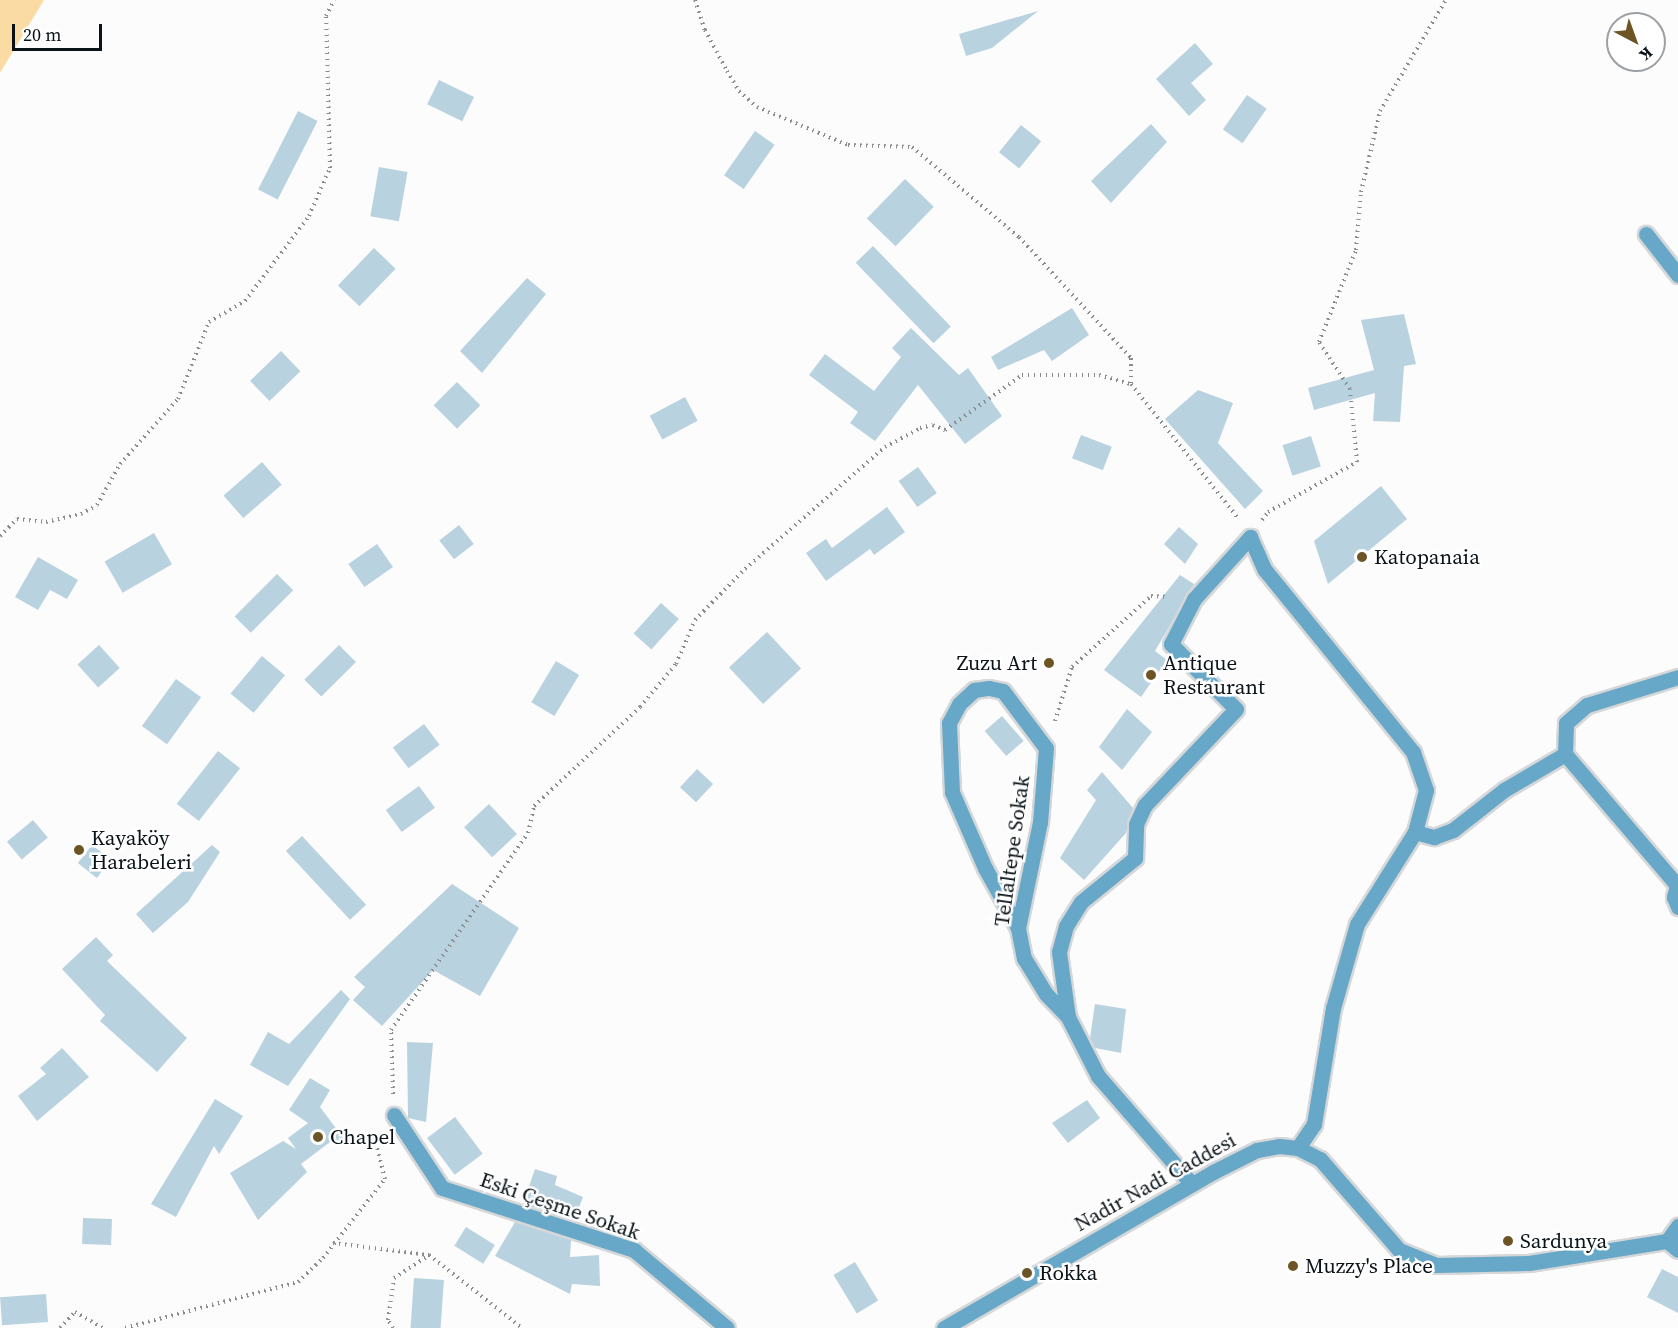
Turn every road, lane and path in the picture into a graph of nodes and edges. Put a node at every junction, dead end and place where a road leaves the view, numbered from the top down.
1 (334, 0) edge
2 (695, 0) edge
3 (1446, 0) edge
4 (1646, 234) dead end
5 (1678, 275) edge
6 (1131, 384) junction
7 (0, 536) edge
8 (1250, 537) junction
9 (1194, 598) junction
10 (1678, 677) edge
11 (1046, 748) junction
12 (1565, 754) junction
13 (1415, 832) junction
14 (1677, 883) edge
15 (1678, 907) edge
16 (1018, 928) junction
17 (1068, 1017) junction
18 (394, 1115) junction
19 (1298, 1148) junction
20 (1192, 1184) junction
21 (1678, 1226) edge
22 (332, 1243) junction
23 (1673, 1246) edge
24 (429, 1255) junction
25 (60, 1328) edge
26 (103, 1328) edge
27 (125, 1328) edge
28 (393, 1328) edge
29 (522, 1328) edge
30 (727, 1328) edge
31 (944, 1328) edge

1 - 7 path
2 - 6 path
3 - 8 path
4 - 5 street
6 - 8 path
6 - 18 path
8 - 9 street
8 - 13 street
9 - 11 path
9 - 17 street
10 - 12 street
11 - 16 street, Tellaltepe Sokak
11 - 16 street
12 - 13 street
12 - 14 street
13 - 19 street
14 - 15 street
16 - 17 street, Tellaltepe Sokak
17 - 20 street
18 - 22 path
18 - 30 street, Eski Çeşme Sokak
19 - 20 street, Nadir Nadi Caddesi
19 - 23 street
20 - 31 street, Nadir Nadi Caddesi
21 - 23 street
22 - 24 path
22 - 27 path
24 - 28 path
24 - 29 path
25 - 26 path

